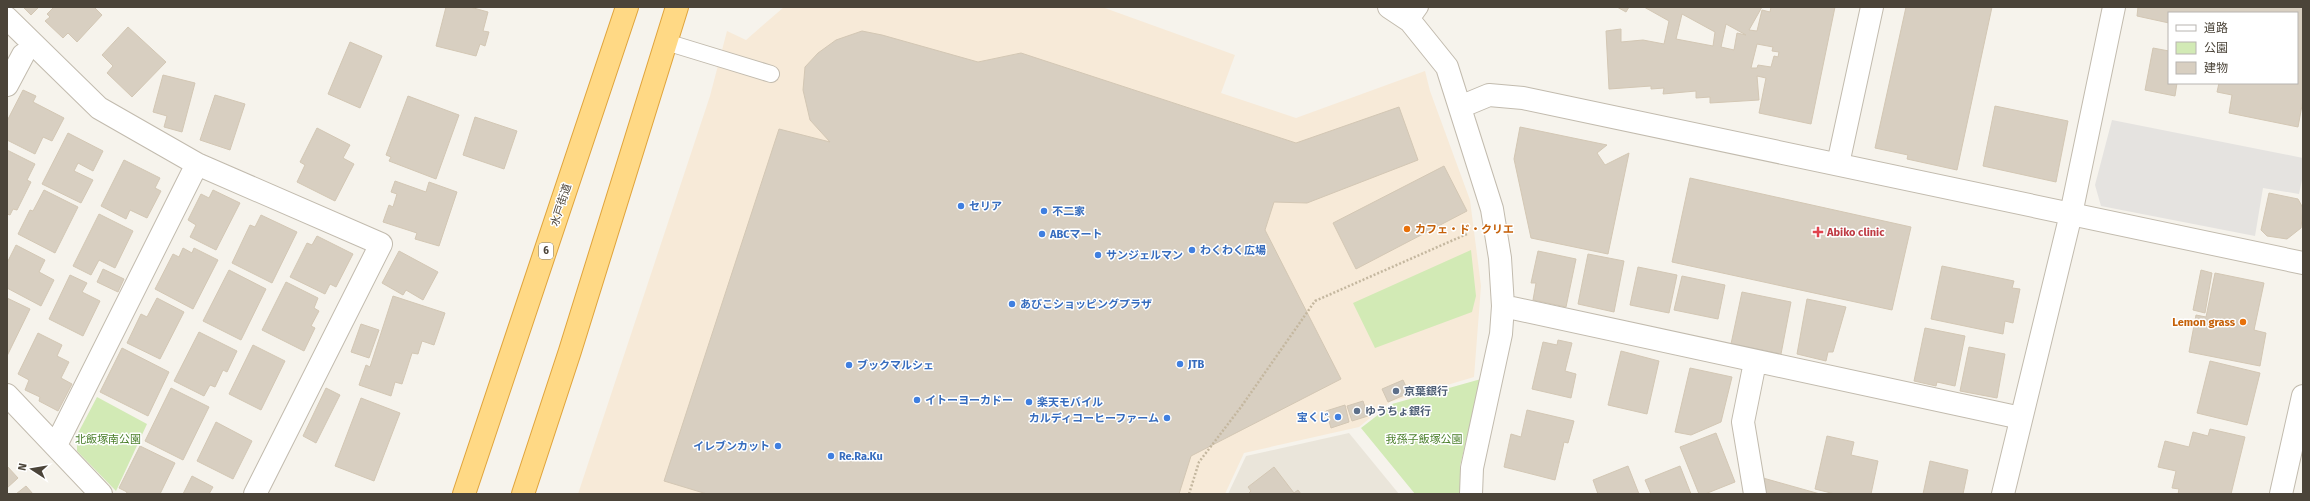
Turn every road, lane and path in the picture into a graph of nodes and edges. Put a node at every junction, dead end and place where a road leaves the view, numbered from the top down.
1 (627, 7) edge
2 (676, 7) edge
3 (1389, 7) edge
4 (1872, 7) edge
5 (2114, 7) edge
6 (1415, 14) edge
7 (7, 18) edge
8 (666, 42) junction
9 (23, 55) dead end
10 (771, 74) dead end
11 (7, 85) edge
12 (1460, 107) junction
13 (197, 164) junction
14 (1838, 164) junction
15 (2071, 214) junction
16 (1468, 233) dead end
17 (2303, 263) edge
18 (1503, 306) junction
19 (1755, 362) junction
20 (7, 395) edge
21 (2303, 396) edge
22 (2021, 418) junction
23 (56, 445) junction
24 (101, 494) edge
25 (255, 494) edge
26 (464, 494) edge
27 (523, 494) edge
28 (1189, 494) edge
29 (1472, 494) edge
30 (1755, 494) edge
31 (2003, 494) edge
32 (2281, 494) edge

1 - 26 highway, 水戸街道 / 6
2 - 8 highway
3 - 6 street
4 - 14 street
5 - 15 street
6 - 12 street
7 - 13 street
8 - 10 lane
8 - 27 highway
9 - 11 street
12 - 14 street
12 - 18 street
13 - 23 street
13 - 25 street
14 - 15 street
15 - 17 street
15 - 22 street
16 - 28 path
18 - 19 street
18 - 29 street
19 - 22 street
19 - 30 street
20 - 23 street
21 - 32 street
22 - 31 street
23 - 24 street

